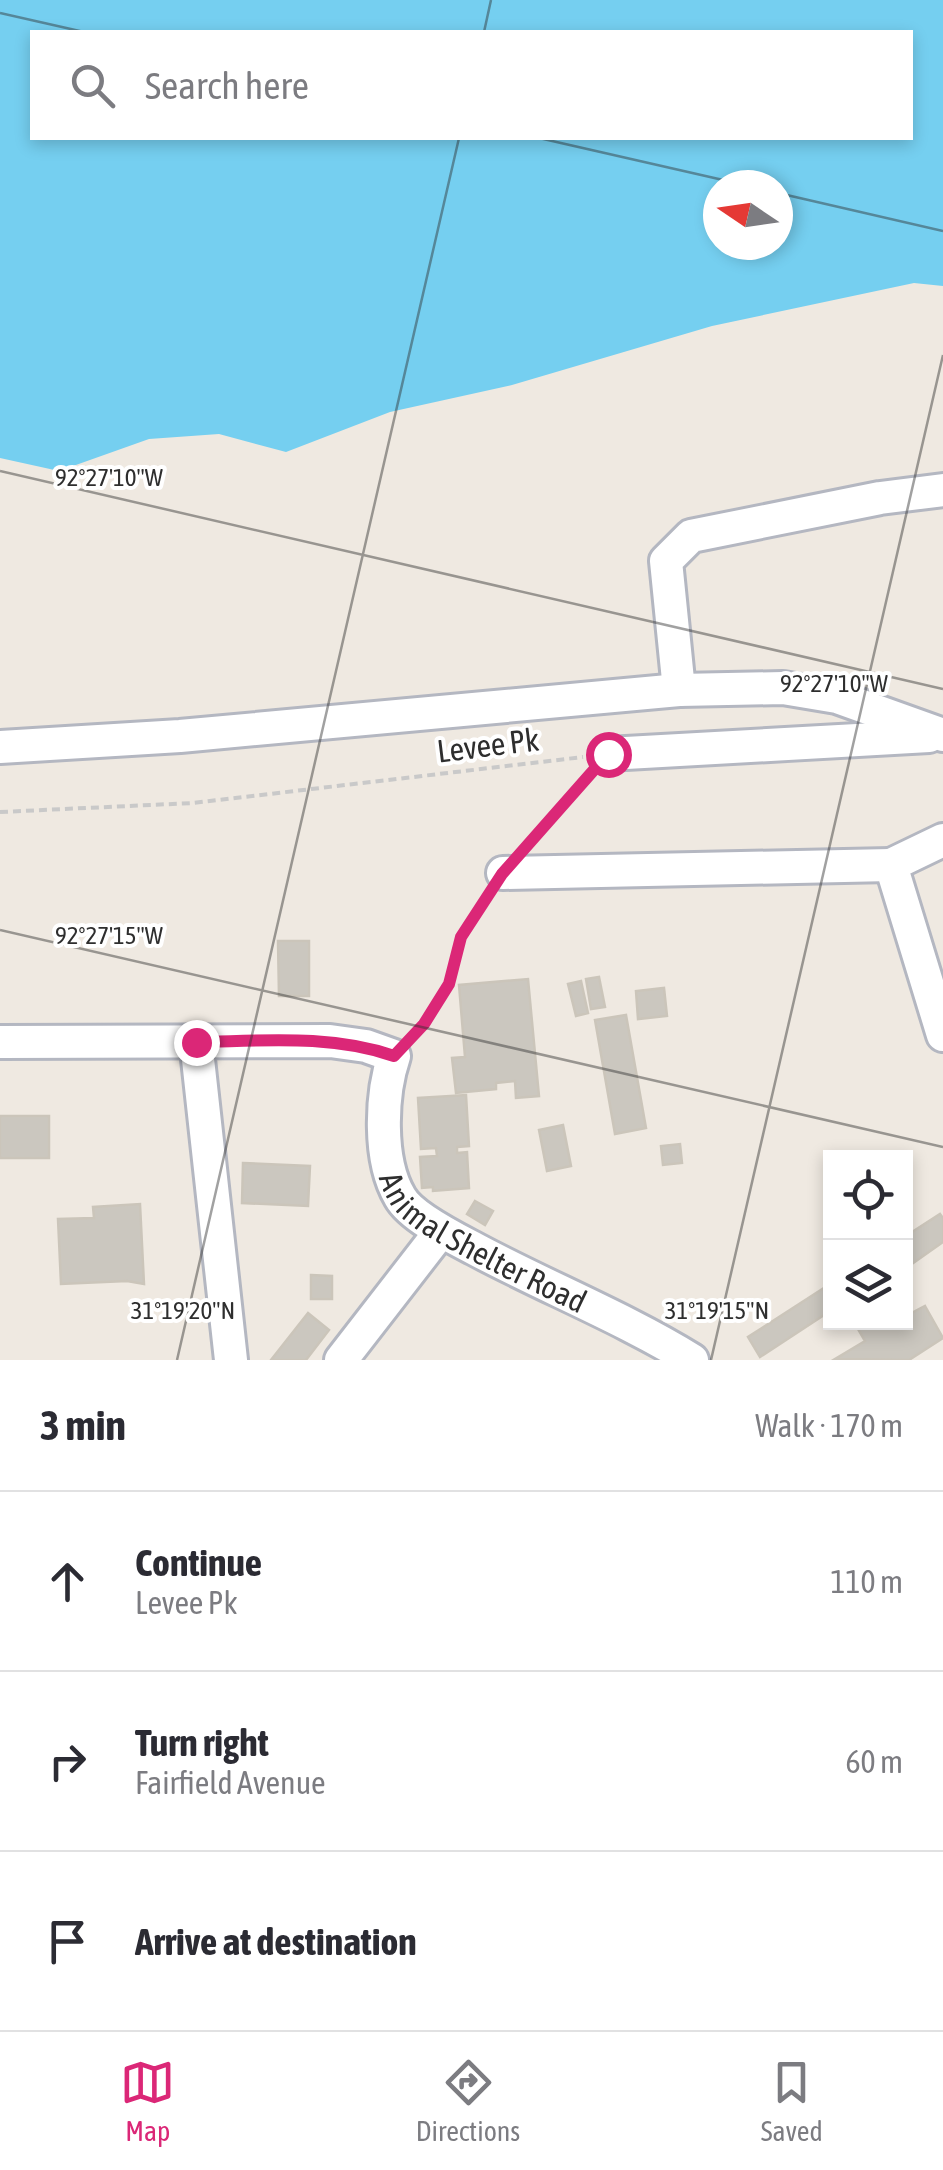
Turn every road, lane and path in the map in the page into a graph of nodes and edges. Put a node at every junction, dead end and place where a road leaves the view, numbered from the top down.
1 (943, 490) edge
2 (679, 690) junction
3 (0, 748) edge
4 (608, 754) junction
5 (0, 812) edge
6 (943, 840) edge
7 (892, 865) junction
8 (502, 874) junction
9 (943, 1035) edge
10 (0, 1042) edge
11 (196, 1042) junction
12 (394, 1056) junction
13 (441, 1231) junction
14 (231, 1360) edge
15 (341, 1360) edge
16 (692, 1360) edge

1 - 2 street
2 - 3 street
2 - 4 street
4 - 5 path, Levee Pk
4 - 8 path, Levee Pk
6 - 7 street
7 - 8 street
7 - 9 street
8 - 12 path, Levee Pk
10 - 11 street
11 - 12 street
11 - 14 street
12 - 13 street, Animal Shelter Road
13 - 15 street
13 - 16 street, Animal Shelter Road

